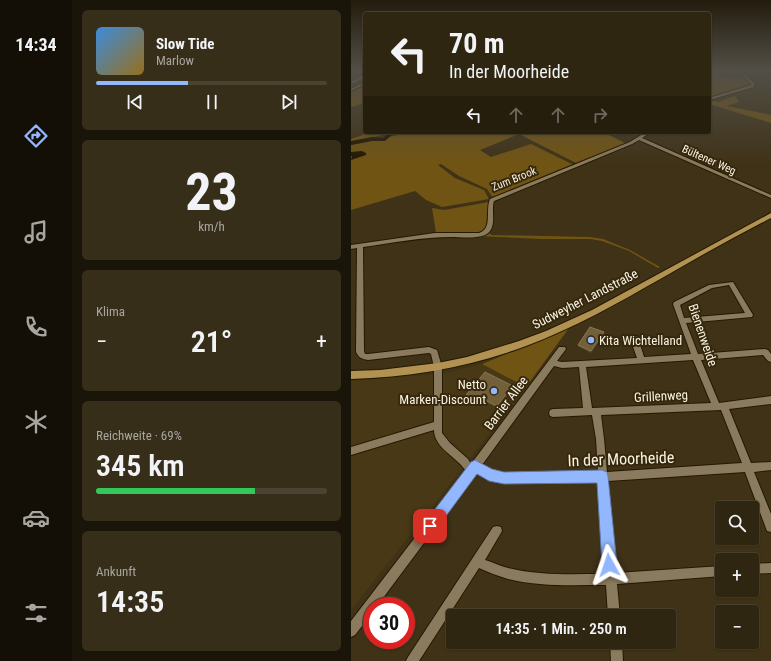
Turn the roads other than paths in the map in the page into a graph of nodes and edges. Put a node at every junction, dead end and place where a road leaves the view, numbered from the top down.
1 (646, 134) edge
2 (640, 139) junction
3 (771, 197) edge
4 (771, 215) edge
5 (360, 246) junction
6 (351, 247) edge
7 (682, 322) junction
8 (634, 338) dead end
9 (561, 349) dead end
10 (695, 357) junction
11 (771, 359) edge
12 (641, 360) junction
13 (552, 363) junction
14 (582, 364) junction
15 (438, 367) junction
16 (351, 375) edge
17 (771, 400) edge
18 (720, 406) junction
19 (592, 412) junction
20 (553, 413) dead end
21 (437, 425) junction
22 (351, 451) edge
23 (771, 466) edge
24 (749, 468) junction
25 (473, 469) junction
26 (602, 476) junction
27 (771, 527) edge
28 (497, 531) dead end
29 (476, 562) junction
30 (771, 568) edge
31 (759, 569) edge
32 (715, 572) edge
33 (611, 579) junction
34 (613, 609) edge
35 (351, 631) edge
36 (616, 649) edge
37 (412, 661) edge
38 (617, 661) edge

1 - 2 street, Zum Brook
2 - 3 street, Bültener Weg
2 - 5 street, Zum Brook
4 - 15 main road, Sudweyher Landstraße
5 - 6 street, Zum Brook
5 - 15 street
7 - 7 street, Bienenweide
7 - 10 street, Bienenweide
8 - 12 street
9 - 13 street, Barrier Allee
10 - 11 street
10 - 12 street
10 - 18 street, Bienenweide
12 - 14 street
13 - 14 street
13 - 25 street, Barrier Allee
14 - 19 street
15 - 16 main road, Sudweyher Landstraße
15 - 21 street
17 - 18 street, Grillenweg
18 - 19 street, Grillenweg
18 - 24 street, Bienenweide
19 - 20 street, Grillenweg
19 - 26 street
21 - 22 street
21 - 25 street
23 - 24 street, In der Moorheide
24 - 26 street, In der Moorheide
24 - 27 street, Bienenweide
25 - 26 street, In der Moorheide
25 - 35 street, Barrier Allee
26 - 33 street
28 - 29 street
29 - 33 street
29 - 37 street
30 - 31 street
32 - 33 street
33 - 34 street
36 - 38 street

